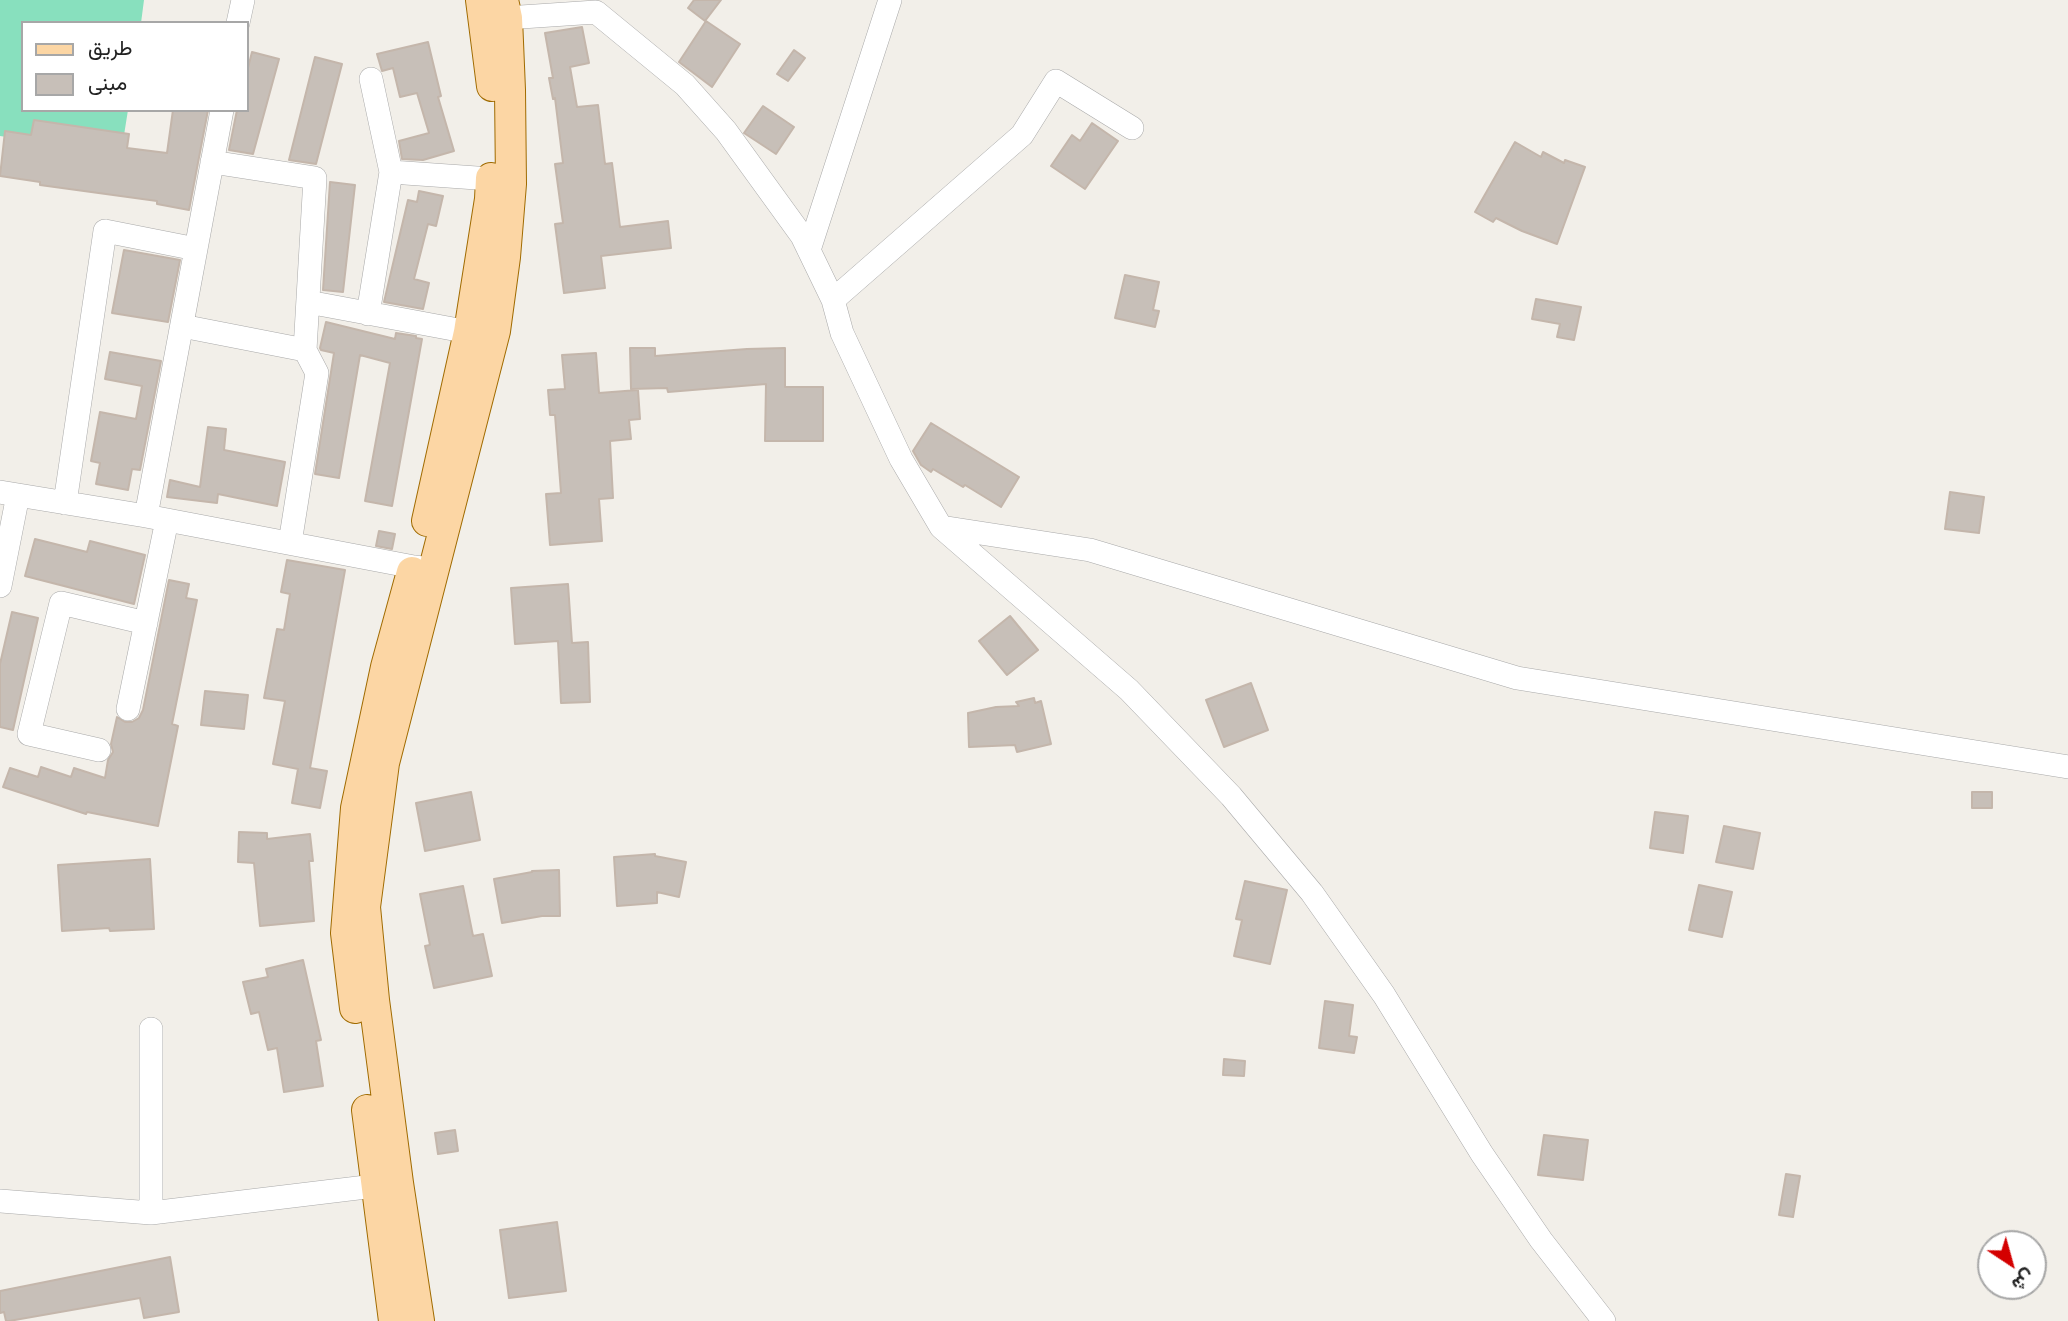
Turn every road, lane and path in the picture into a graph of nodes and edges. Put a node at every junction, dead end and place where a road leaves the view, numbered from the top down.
1 (243, 0) edge
2 (890, 0) edge
3 (494, 9) edge
4 (238, 21) edge
5 (371, 79) dead end
6 (222, 112) edge
7 (1132, 128) dead end
8 (212, 162) junction
9 (391, 172) junction
10 (491, 179) junction
11 (196, 249) junction
12 (809, 250) junction
13 (833, 300) junction
14 (308, 302) junction
15 (368, 314) junction
16 (182, 326) junction
17 (482, 332) junction
18 (305, 351) junction
19 (9, 494) edge
20 (65, 503) junction
21 (157, 518) junction
22 (941, 527) junction
23 (290, 544) junction
24 (424, 568) junction
25 (0, 586) edge
26 (145, 623) junction
27 (128, 709) dead end
28 (99, 750) dead end
29 (2068, 767) edge
30 (151, 1029) dead end
31 (387, 1184) junction
32 (0, 1201) edge
33 (150, 1213) junction
34 (394, 1321) edge
35 (419, 1321) edge
36 (1604, 1321) edge

1 - 4 street
2 - 12 street
3 - 10 main road
3 - 12 street
3 - 17 main road
5 - 9 street
6 - 8 street
7 - 13 street
8 - 11 street
8 - 14 street
9 - 10 street
9 - 15 street
10 - 17 main road
11 - 16 street
11 - 20 street
12 - 13 street
13 - 22 street
14 - 15 street
14 - 18 street
15 - 17 street
16 - 18 street
16 - 21 street
17 - 24 main road
18 - 23 street
19 - 20 street
19 - 25 street
20 - 21 street
21 - 23 street
21 - 26 street
22 - 29 street
22 - 36 street
23 - 24 street
24 - 31 main road
26 - 27 street
26 - 28 street
30 - 33 street
31 - 33 street
31 - 34 main road
31 - 35 main road
32 - 33 street

